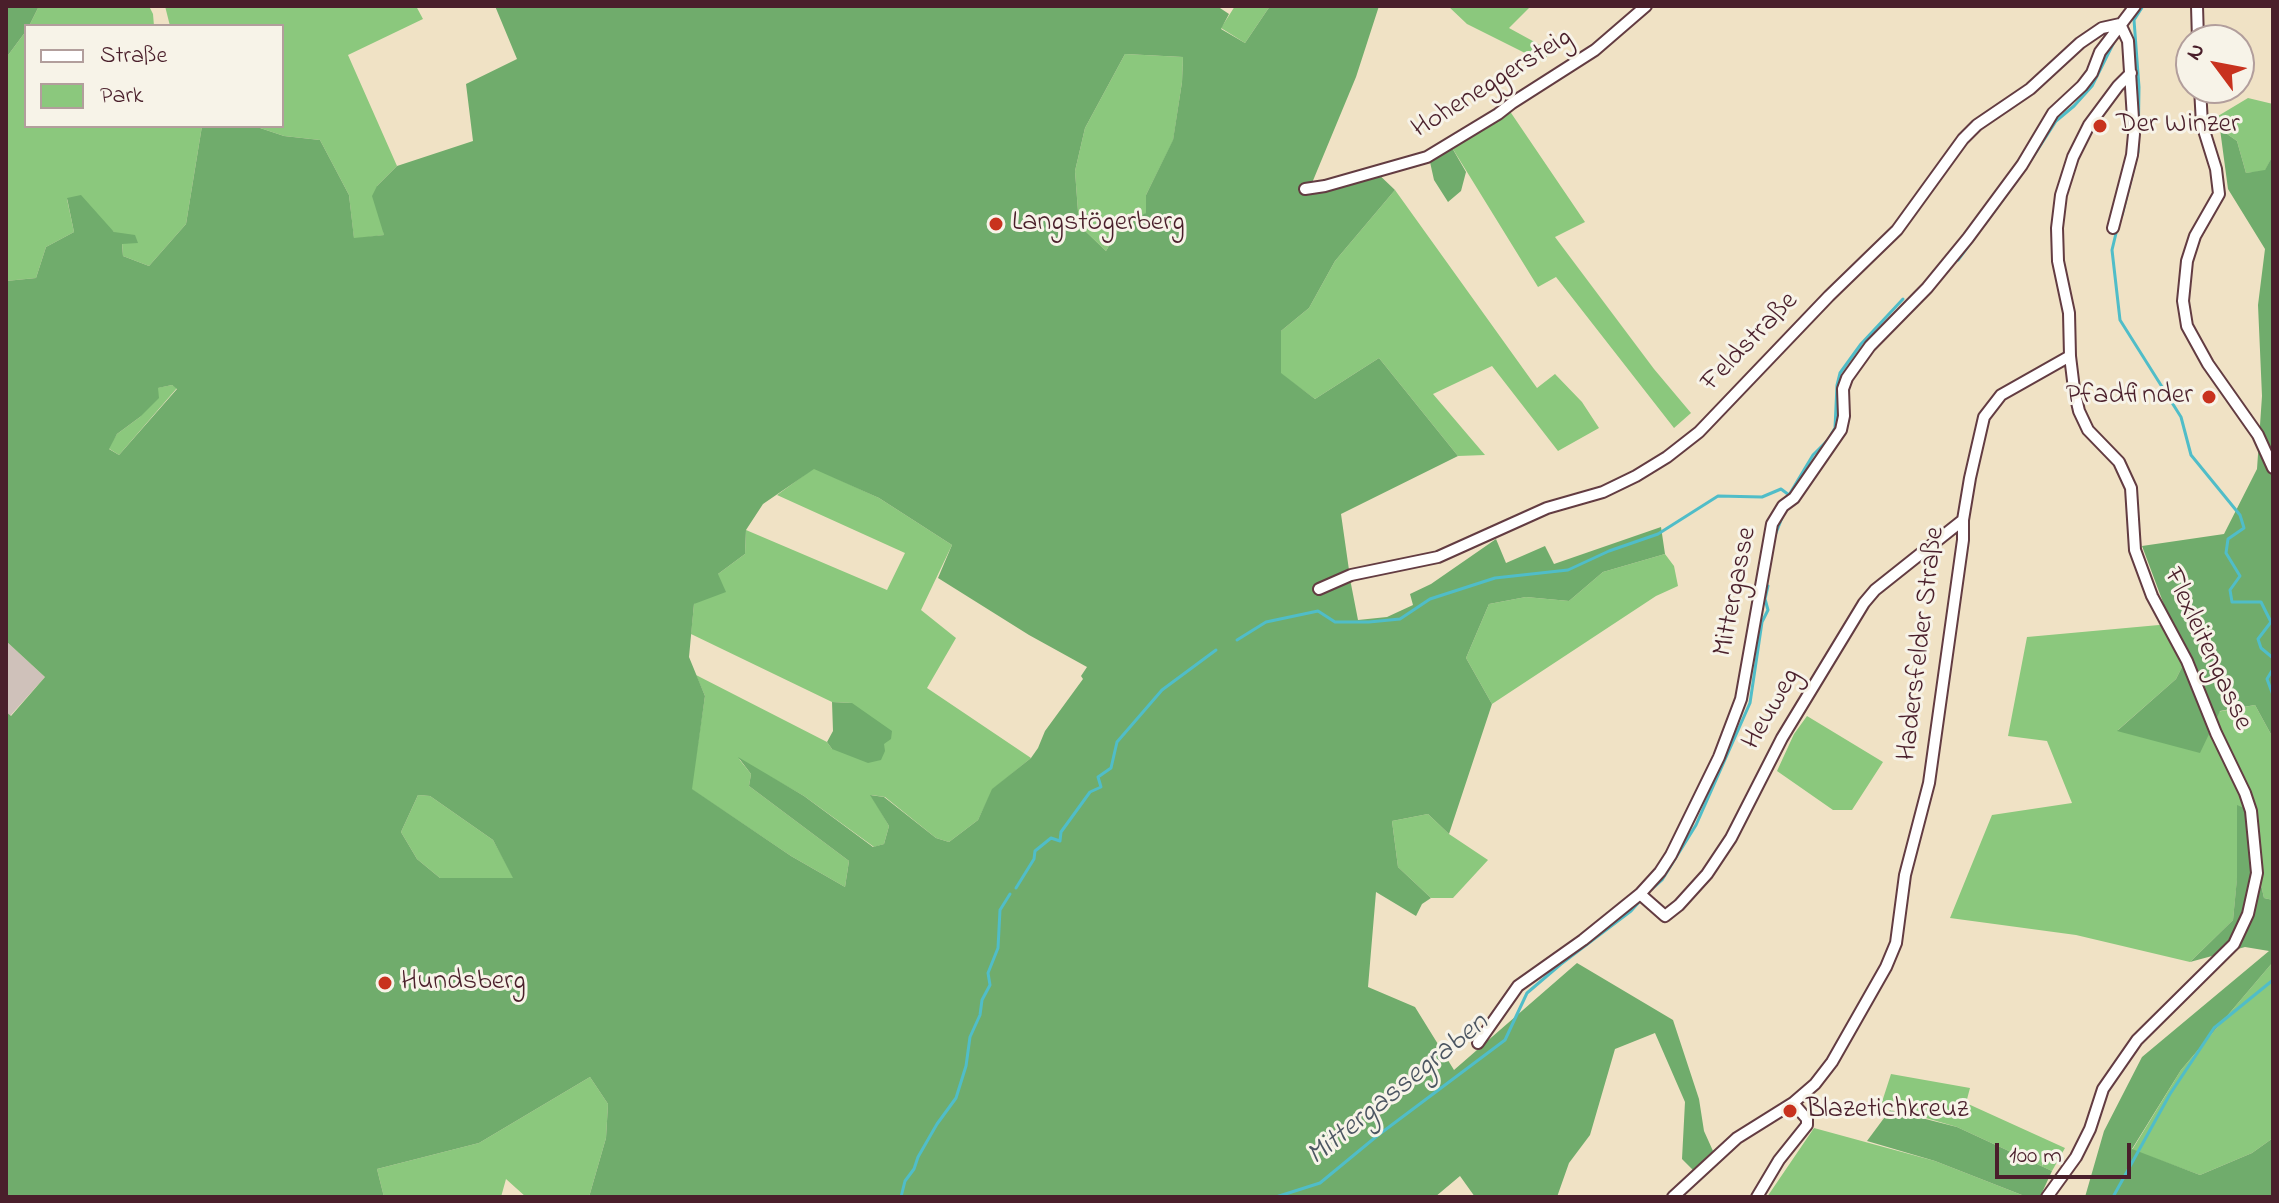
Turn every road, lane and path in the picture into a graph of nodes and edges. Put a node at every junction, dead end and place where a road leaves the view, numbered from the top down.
1 (1646, 6) edge
2 (2135, 6) edge
3 (2120, 24) junction
4 (2131, 73) junction
5 (2201, 104) edge
6 (1305, 189) dead end
7 (2113, 228) dead end
8 (2070, 356) junction
9 (2273, 468) edge
10 (1963, 520) junction
11 (1319, 589) dead end
12 (1640, 894) junction
13 (1478, 1043) dead end
14 (1793, 1103) junction
15 (1673, 1197) edge
16 (1757, 1197) edge
17 (2047, 1197) edge

1 - 6 street, Hoheneggersteig
2 - 3 street, Feldstraße
3 - 4 street
3 - 11 street, Feldstraße
3 - 12 street, Mittergasse
4 - 7 street
4 - 8 street
5 - 9 street
8 - 10 street, Hadersfelder Straße
8 - 17 street, Flexleitengasse
10 - 12 street, Heuweg
10 - 14 street, Hadersfelder Straße
12 - 13 street, Mittergasse
14 - 15 street, Hadersfelder Straße
14 - 16 street

